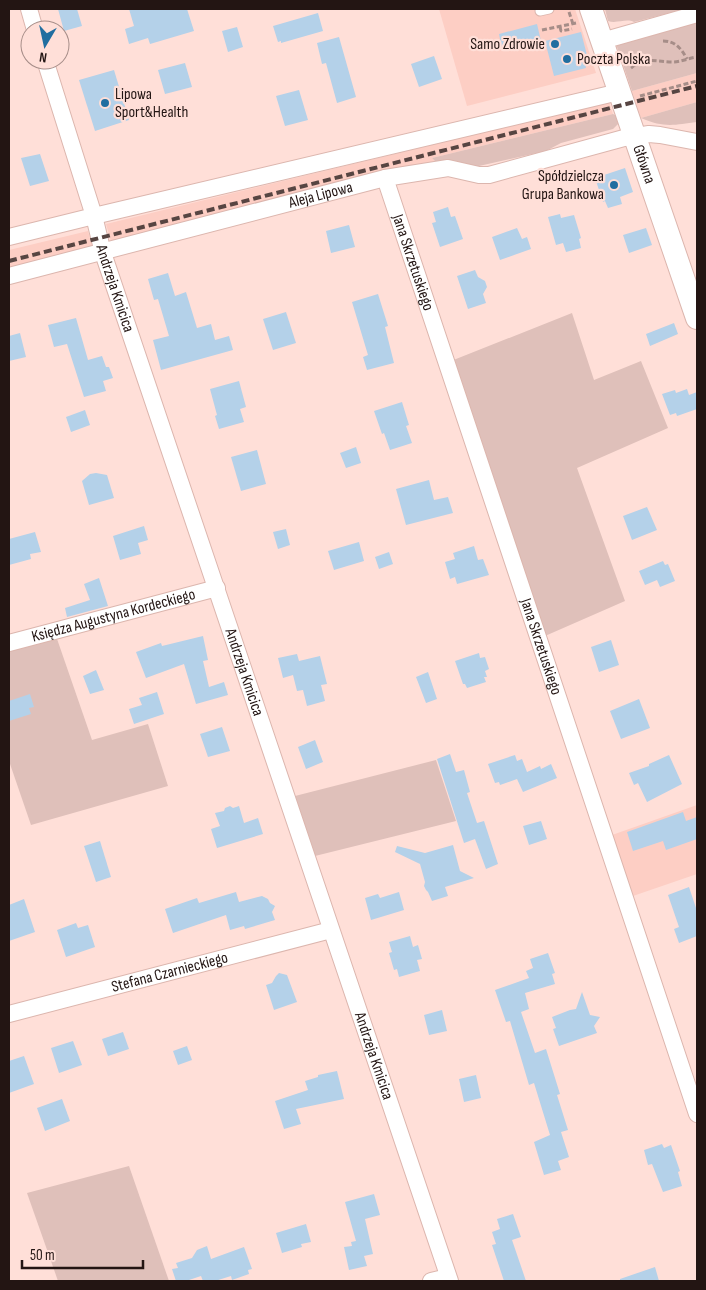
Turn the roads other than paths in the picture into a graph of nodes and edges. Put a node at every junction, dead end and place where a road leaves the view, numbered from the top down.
1 (550, 9) edge
2 (540, 11) dead end
3 (580, 14) edge
4 (697, 14) edge
5 (602, 41) junction
6 (48, 70) edge
7 (621, 96) junction
8 (635, 136) junction
9 (697, 142) edge
10 (385, 178) junction
11 (94, 216) junction
12 (9, 237) edge
13 (103, 252) junction
14 (9, 276) edge
15 (697, 318) edge
16 (217, 588) junction
17 (9, 643) edge
18 (332, 930) junction
19 (9, 1014) edge
20 (697, 1114) edge
21 (449, 1279) edge
22 (431, 1281) edge

1 - 2 lane
3 - 5 street, Główna
4 - 5 street
5 - 7 street, Główna
6 - 11 street, Andrzeja Kmicica
7 - 8 street, Główna
7 - 11 street, Aleja Lipowa
8 - 9 street, Aleja Lipowa
8 - 10 street, Aleja Lipowa
8 - 15 street, Główna
10 - 13 street, Aleja Lipowa
10 - 20 street, Jana Skrzetuskiego
11 - 12 street, Aleja Lipowa
11 - 13 street, Andrzeja Kmicica
13 - 14 street, Aleja Lipowa
13 - 16 street, Andrzeja Kmicica
16 - 17 street, Księdza Augustyna Kordeckiego
16 - 18 street, Andrzeja Kmicica
18 - 19 street, Stefana Czarnieckiego
18 - 21 street, Andrzeja Kmicica
21 - 22 street

